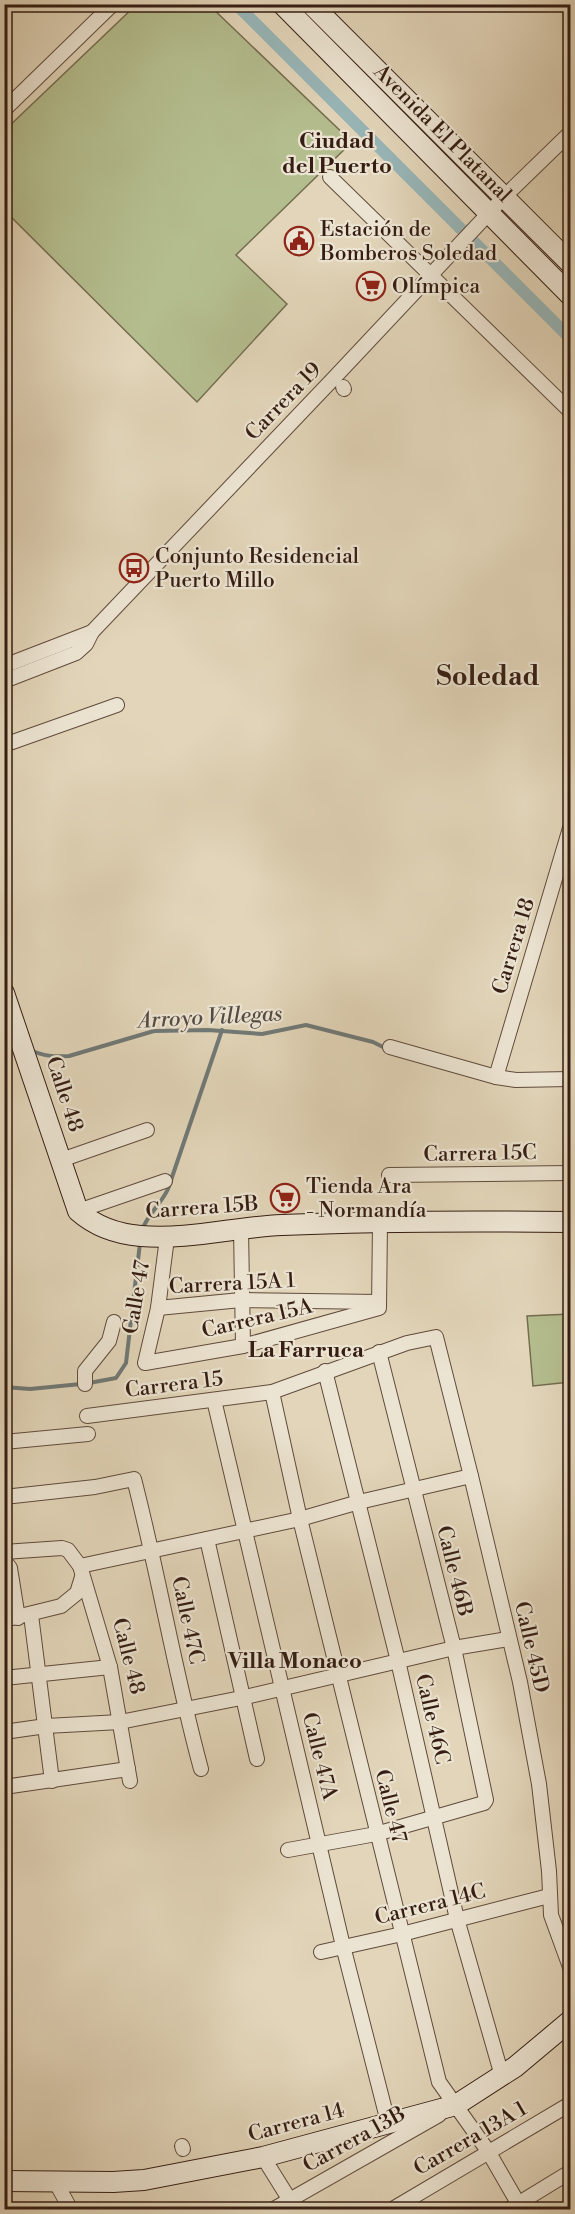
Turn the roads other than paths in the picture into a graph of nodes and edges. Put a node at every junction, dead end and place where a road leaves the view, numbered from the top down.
1 (113, 4) edge
2 (282, 4) edge
3 (311, 4) edge
4 (4, 110) edge
5 (570, 133) edge
6 (330, 177) dead end
7 (504, 197) junction
8 (485, 217) junction
9 (570, 263) edge
10 (432, 274) junction
11 (570, 295) edge
12 (570, 411) edge
13 (85, 637) junction
14 (4, 666) edge
15 (4, 681) edge
16 (117, 705) dead end
17 (4, 745) edge
18 (570, 828) edge
19 (5, 993) edge
20 (390, 1047) dead end
21 (496, 1077) junction
22 (570, 1079) edge
23 (147, 1130) dead end
24 (61, 1160) junction
25 (570, 1173) edge
26 (389, 1175) dead end
27 (165, 1182) dead end
28 (78, 1211) junction
29 (570, 1222) edge
30 (380, 1223) junction
31 (241, 1229) junction
32 (167, 1238) junction
33 (241, 1300) junction
34 (378, 1305) junction
35 (158, 1308) junction
36 (114, 1322) dead end
37 (436, 1337) joint
38 (243, 1346) junction
39 (379, 1352) junction
40 (145, 1363) joint
41 (325, 1371) junction
42 (85, 1384) dead end
43 (272, 1392) junction
44 (214, 1400) junction
45 (87, 1416) dead end
46 (88, 1434) dead end
47 (4, 1442) edge
48 (471, 1476) junction
49 (413, 1489) junction
50 (4, 1497) edge
51 (359, 1502) junction
52 (300, 1519) junction
53 (245, 1529) junction
54 (207, 1539) junction
55 (152, 1551) junction
56 (4, 1552) edge
57 (4, 1560) edge
58 (81, 1571) junction
59 (18, 1617) edge
60 (508, 1639) junction
61 (454, 1648) junction
62 (398, 1661) junction
63 (110, 1667) junction
64 (40, 1674) junction
65 (338, 1674) junction
66 (4, 1678) edge
67 (282, 1688) junction
68 (241, 1698) junction
69 (185, 1710) junction
70 (120, 1722) junction
71 (46, 1726) junction
72 (4, 1732) edge
73 (257, 1759) dead end
74 (201, 1769) dead end
75 (52, 1781) junction
76 (4, 1787) edge
77 (433, 1817) junction
78 (376, 1834) junction
79 (320, 1843) junction
80 (288, 1850) dead end
81 (549, 1896) junction
82 (457, 1919) junction
83 (402, 1935) junction
84 (343, 1946) junction
85 (321, 1952) dead end
86 (570, 1967) edge
87 (570, 2021) edge
88 (502, 2076) junction
89 (570, 2104) edge
90 (456, 2105) junction
91 (388, 2122) junction
92 (488, 2151) junction
93 (263, 2157) junction
94 (570, 2172) edge
95 (4, 2181) edge
96 (55, 2181) junction
97 (293, 2204) edge
98 (516, 2208) edge
99 (71, 2210) edge
100 (272, 2210) edge
101 (391, 2210) edge

1 - 4 street
2 - 8 main road, Avenida El Platanal
3 - 7 main road, Avenida El Platanal
5 - 7 street, Carrera 19
6 - 10 street
7 - 8 street, Carrera 19
7 - 9 main road, Avenida El Platanal
8 - 10 street, Carrera 19
8 - 11 main road, Avenida El Platanal
10 - 12 street
10 - 13 street, Carrera 19
13 - 14 street, Carrera 19
13 - 15 street
16 - 17 street
18 - 21 street, Carrera 18
19 - 24 main road, Calle 48
20 - 21 street
21 - 22 street
23 - 24 street
24 - 28 main road, Calle 48
25 - 26 street, Carrera 15C
27 - 28 street, Carrera 15B
28 - 32 main road, Carrera 15B
29 - 30 main road, Carrera 15B
30 - 31 main road, Carrera 15B
30 - 34 street
31 - 32 main road, Carrera 15B
31 - 33 street
32 - 35 street, Calle 47
33 - 34 street, Carrera 15A 1
33 - 35 street, Carrera 15A 1
33 - 38 street
34 - 38 street, Carrera 15A
35 - 40 street, Calle 47
36 - 42 street
37 - 39 street, Carrera 15
37 - 48 street, Calle 45D
38 - 40 street, Carrera 15A
39 - 41 street, Carrera 15
39 - 49 street, Calle 46B
41 - 43 street, Carrera 15
41 - 51 street, Calle 46C
43 - 44 street, Carrera 15
43 - 52 street, Calle 47
44 - 45 street, Carrera 15
44 - 53 street, Calle 47A
46 - 47 street
48 - 49 street
48 - 60 street, Calle 45D
49 - 51 street
49 - 61 street, Calle 46B
50 - 55 street, Calle 47C
51 - 52 street
51 - 62 street, Calle 46C
52 - 53 street
52 - 65 street, Calle 47
53 - 54 street
53 - 67 street, Calle 47A
54 - 55 street
54 - 68 street
55 - 58 street
55 - 69 street, Calle 47C
56 - 58 street, Calle 48
57 - 59 street
58 - 59 street
58 - 63 street, Calle 48
59 - 64 street
60 - 61 street
60 - 81 street, Calle 45D
61 - 62 street
61 - 77 street, Calle 46B
62 - 65 street
62 - 77 street, Calle 46C
63 - 64 street
63 - 70 street, Calle 48
64 - 66 street
64 - 71 street
65 - 67 street
65 - 78 street, Calle 47
67 - 68 street
67 - 79 street, Calle 47A
68 - 69 street
68 - 73 street
69 - 70 street
69 - 74 street, Calle 47C
70 - 71 street
70 - 75 street, Calle 48
71 - 72 street
71 - 75 street
75 - 76 street
77 - 78 street
77 - 82 street, Calle 46C
78 - 79 street
78 - 83 street, Calle 47
79 - 80 street
79 - 84 street, Calle 47A
81 - 82 street, Carrera 14C
81 - 86 street, Calle 45D
82 - 83 street, Carrera 14C
82 - 88 street, Calle 46C
83 - 84 street, Carrera 14C
83 - 90 street, Calle 47
84 - 85 street, Carrera 14C
84 - 91 street, Calle 47A
87 - 88 main road, Carrera 14
88 - 90 main road, Carrera 14
89 - 92 street, Carrera 13A 1
90 - 91 main road, Carrera 14
90 - 92 street, Calle 47
90 - 97 street, Carrera 13B
91 - 93 main road, Carrera 14
92 - 98 street, Calle 47
92 - 101 street, Carrera 13A 1
93 - 96 main road, Carrera 14
93 - 97 street
94 - 98 street
95 - 96 main road, Carrera 14
96 - 99 street
97 - 100 street, Carrera 13B

